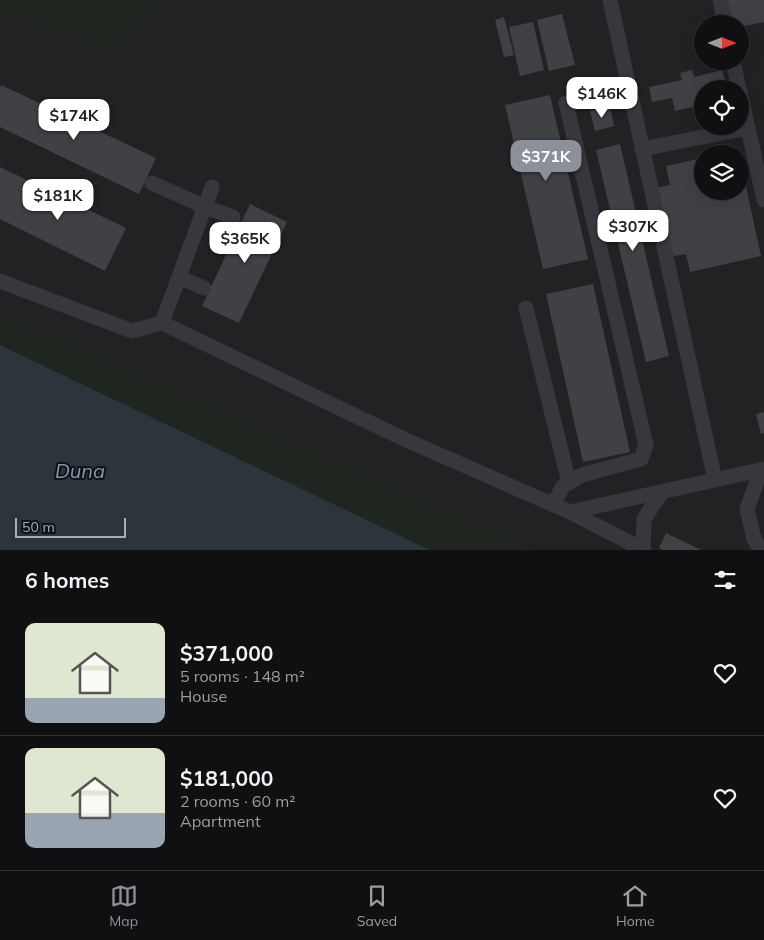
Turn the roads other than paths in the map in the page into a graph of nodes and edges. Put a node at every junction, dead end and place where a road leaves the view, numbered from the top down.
1 (610, 0) edge
2 (720, 0) edge
3 (723, 15) edge
4 (566, 103) dead end
5 (749, 132) edge
6 (713, 135) edge
7 (642, 149) junction
8 (152, 183) dead end
9 (212, 187) dead end
10 (764, 200) edge
11 (205, 207) junction
12 (233, 217) dead end
13 (179, 277) junction
14 (0, 281) edge
15 (204, 288) dead end
16 (526, 308) dead end
17 (162, 323) junction
18 (759, 474) edge
19 (715, 480) junction
20 (569, 483) junction
21 (662, 492) junction
22 (553, 504) junction
23 (570, 512) junction
24 (644, 550) edge
25 (761, 550) edge

1 - 7 lane
2 - 3 lane
4 - 20 lane
5 - 10 lane
6 - 7 lane
7 - 19 lane
8 - 11 lane
9 - 11 lane
11 - 12 lane
11 - 13 lane
13 - 15 lane
13 - 17 lane
14 - 17 lane
16 - 20 lane
17 - 22 lane
18 - 19 lane
18 - 25 lane
19 - 21 lane
20 - 22 lane
21 - 23 lane
21 - 24 lane
22 - 23 lane
23 - 24 lane

